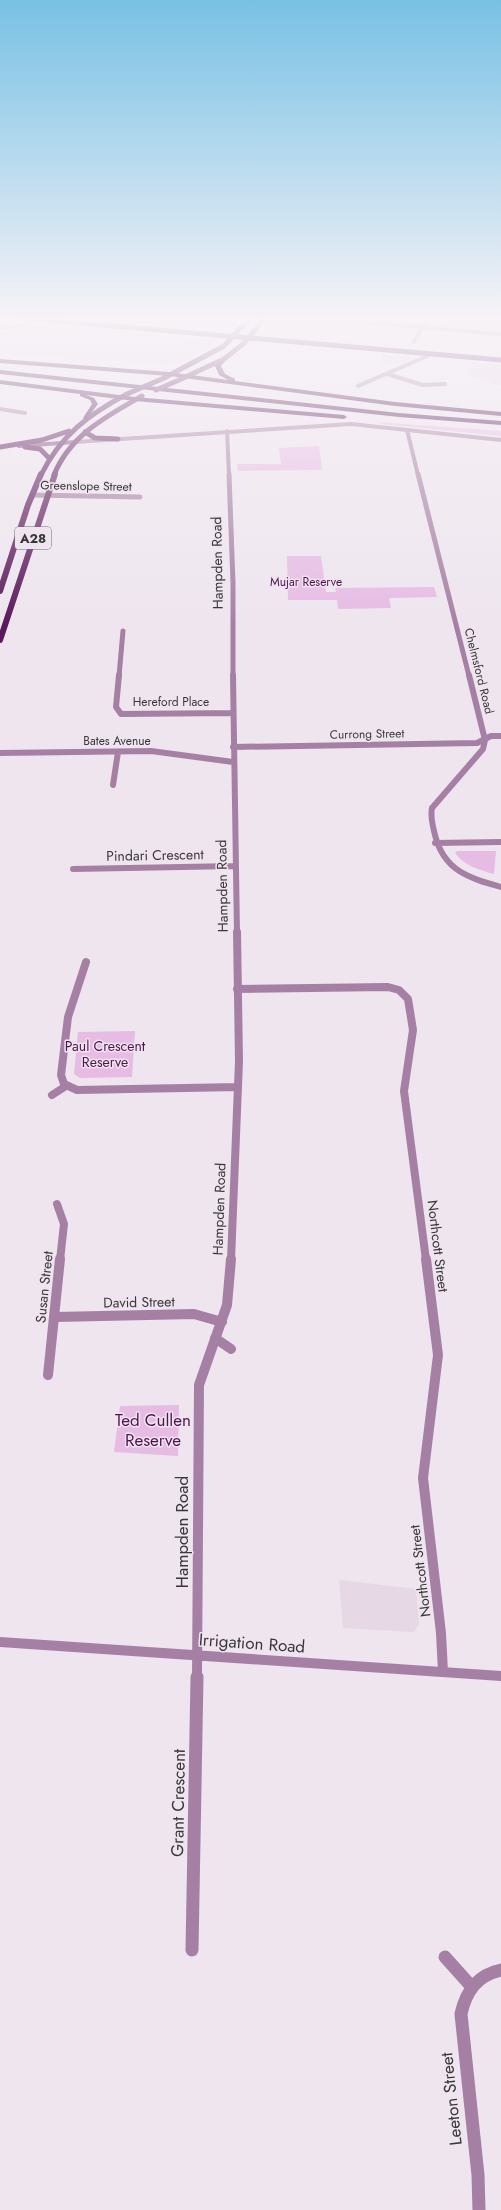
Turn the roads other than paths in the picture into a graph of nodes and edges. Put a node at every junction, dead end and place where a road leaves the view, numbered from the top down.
1 (85, 419) edge
2 (100, 419) edge
3 (373, 419) edge
4 (446, 419) edge
5 (501, 424) edge
6 (407, 430) junction
7 (70, 431) junction
8 (227, 431) junction
9 (85, 432) junction
10 (118, 439) junction
11 (501, 440) edge
12 (75, 442) junction
13 (60, 443) junction
14 (0, 447) edge
15 (48, 457) junction
16 (32, 495) junction
17 (46, 495) junction
18 (140, 497) dead end
19 (0, 591) edge
20 (122, 631) dead end
21 (0, 640) edge
22 (233, 713) junction
23 (501, 736) edge
24 (485, 740) junction
25 (233, 747) junction
26 (118, 752) junction
27 (0, 753) edge
28 (233, 762) junction
29 (113, 785) dead end
30 (501, 842) edge
31 (435, 843) junction
32 (236, 866) junction
33 (73, 869) dead end
34 (501, 887) edge
35 (86, 962) dead end
36 (237, 988) junction
37 (66, 1086) junction
38 (238, 1087) junction
39 (52, 1095) dead end
40 (57, 1204) dead end
41 (55, 1317) junction
42 (222, 1322) junction
43 (215, 1338) junction
44 (231, 1349) dead end
45 (48, 1375) dead end
46 (0, 1642) edge
47 (198, 1656) junction
48 (443, 1672) junction
49 (501, 1676) edge
50 (192, 1950) dead end
51 (445, 1957) dead end
52 (501, 1970) edge
53 (471, 1986) junction
54 (479, 2210) edge

1 - 7 highway, A28
2 - 9 highway, A28
3 - 5 highway
4 - 5 highway
6 - 8 street
6 - 11 street
6 - 24 street, Chelmsford Road
7 - 13 highway, A28
7 - 14 highway
8 - 10 street
8 - 22 street, Hampden Road
9 - 10 highway
9 - 12 highway, A28
10 - 12 street
12 - 13 main road
12 - 17 highway, A28
13 - 14 main road
13 - 15 highway, A28
14 - 15 highway
15 - 16 highway, A28
16 - 17 street, Greenslope Street
16 - 19 highway, A28
17 - 18 street, Greenslope Street
17 - 21 highway, A28
20 - 22 street, Hereford Place
22 - 25 street, Hampden Road
23 - 24 street, Currong Street
24 - 25 street, Currong Street
24 - 31 street
25 - 28 street, Hampden Road
26 - 27 street, Bates Avenue
26 - 28 street, Bates Avenue
26 - 29 street
28 - 32 street, Hampden Road
30 - 31 street
31 - 34 street
32 - 33 street, Pindari Crescent
32 - 36 street, Hampden Road
35 - 37 street
36 - 38 street, Hampden Road
36 - 48 street, Northcott Street
37 - 38 street
37 - 39 street
38 - 42 street, Hampden Road
40 - 41 street, Susan Street
41 - 42 street, David Street
41 - 45 street, Susan Street
42 - 43 street, Hampden Road
43 - 44 street
43 - 47 street, Hampden Road
46 - 47 street, Irrigation Road
47 - 48 street, Irrigation Road
47 - 50 street, Grant Crescent
48 - 49 street, Irrigation Road
51 - 53 street
52 - 53 street, Leeton Street
53 - 54 street, Leeton Street

